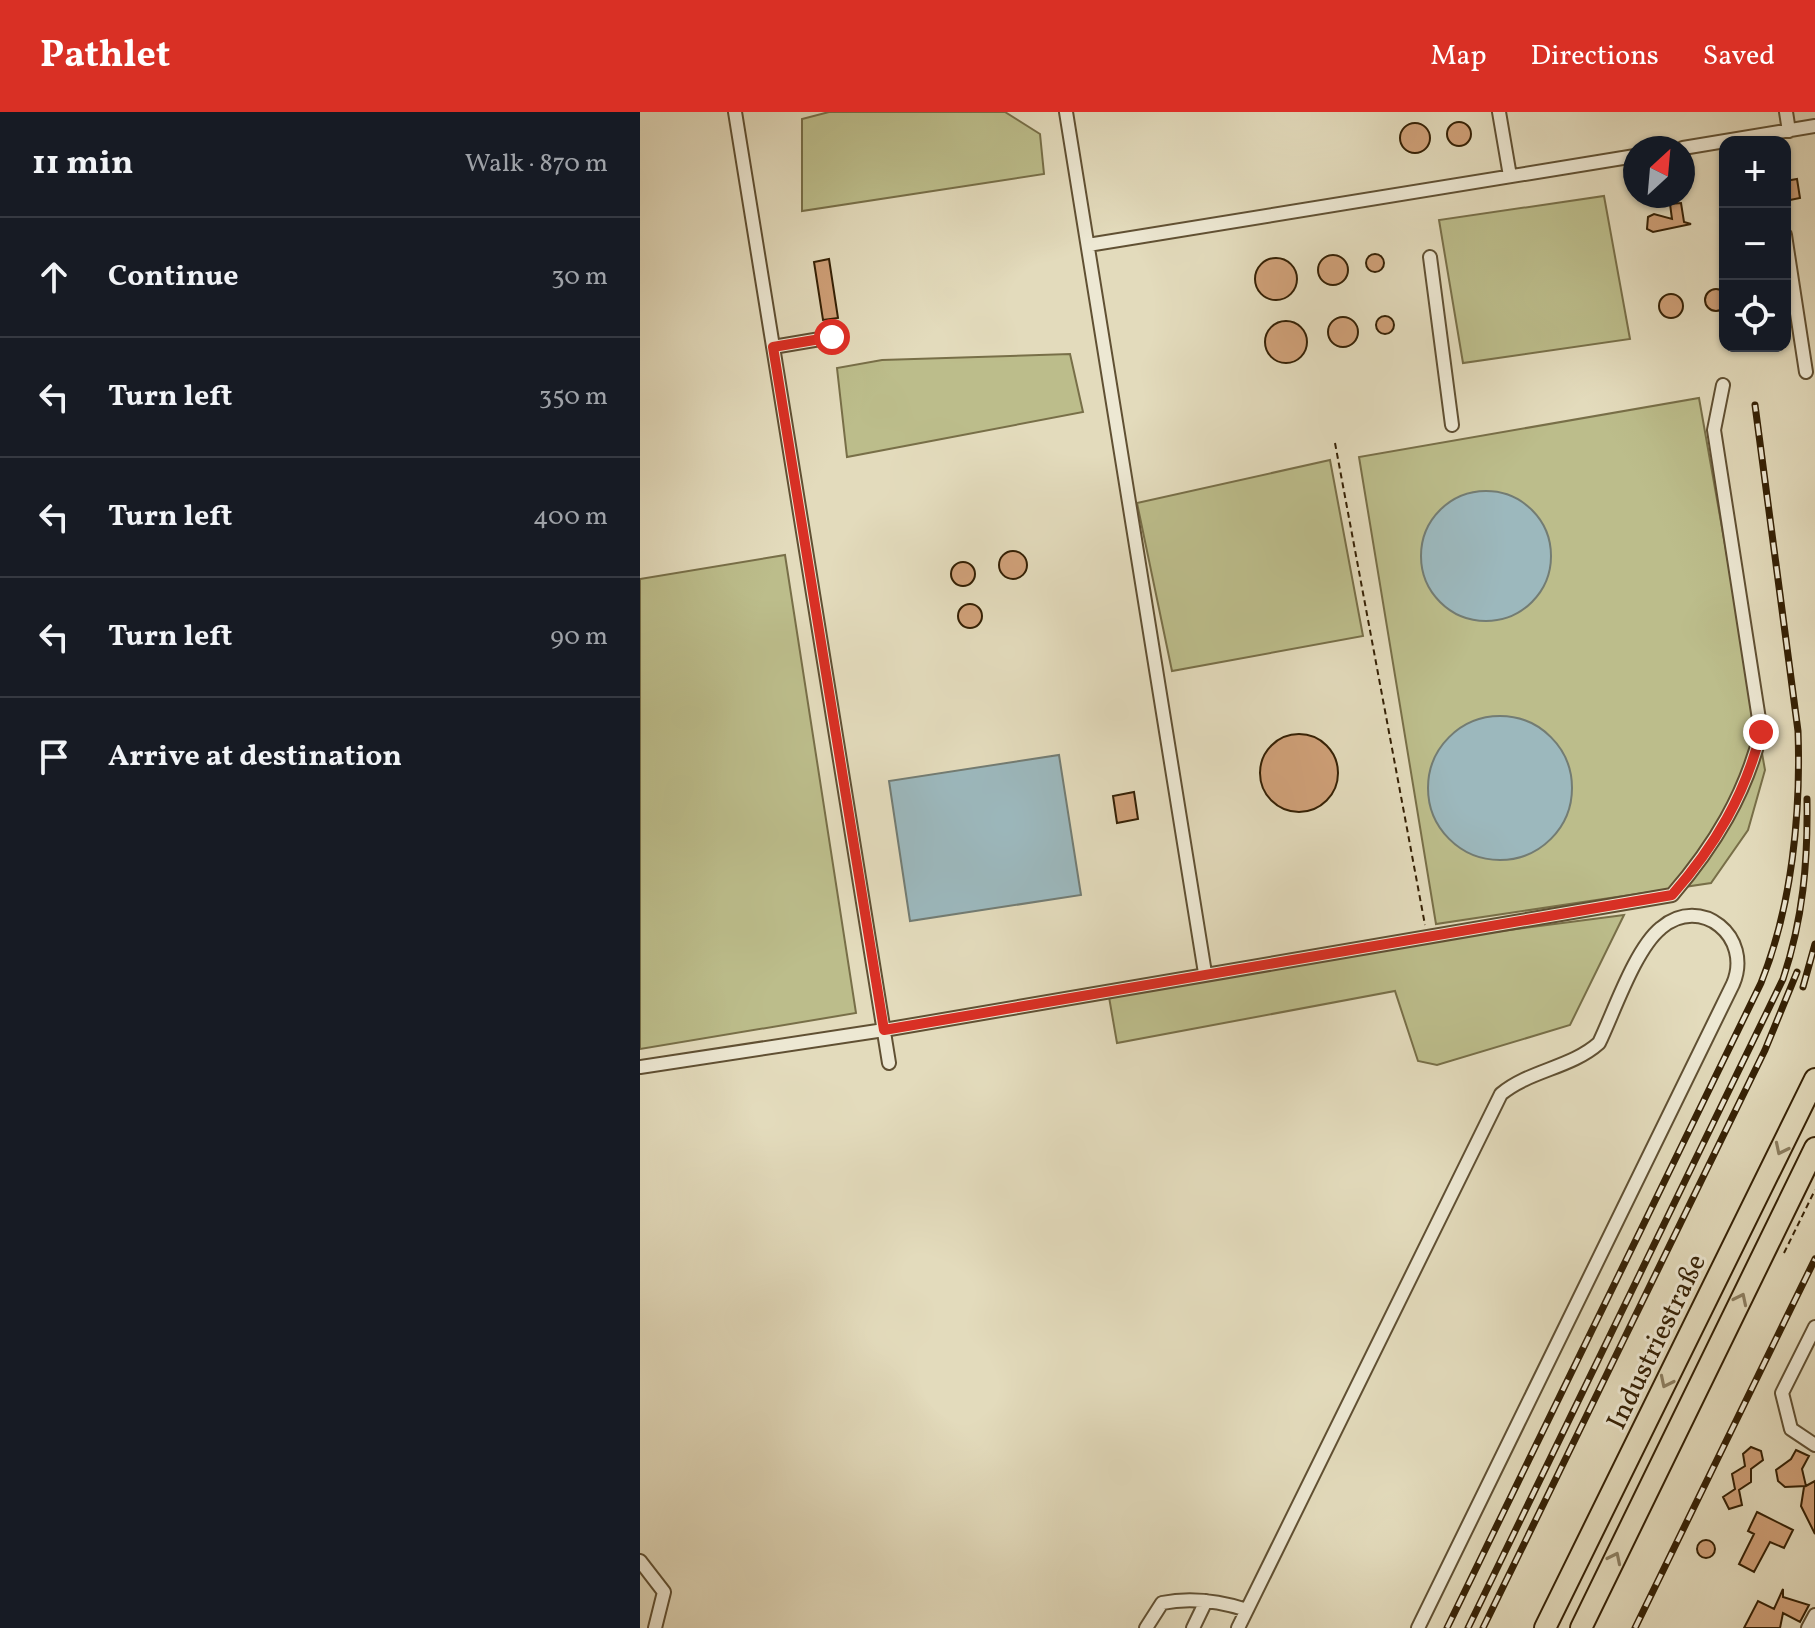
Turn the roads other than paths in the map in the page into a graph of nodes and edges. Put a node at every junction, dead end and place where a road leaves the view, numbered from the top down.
1 (735, 112) edge
2 (1066, 112) edge
3 (1499, 112) edge
4 (1786, 112) edge
5 (1815, 126) edge
6 (1789, 131) junction
7 (1767, 136) edge
8 (1719, 146) edge
9 (1695, 147) edge
10 (1623, 158) edge
11 (1510, 176) junction
12 (1088, 245) junction
13 (1430, 257) dead end
14 (1791, 274) edge
15 (832, 337) dead end
16 (773, 347) junction
17 (1806, 372) dead end
18 (1723, 385) dead end
19 (1452, 425) dead end
20 (1205, 973) junction
21 (884, 1030) junction
22 (889, 1063) dead end
23 (640, 1067) edge
24 (1815, 1079) edge
25 (1815, 1148) edge
26 (1815, 1327) edge
27 (1815, 1445) edge
28 (640, 1561) edge
29 (1206, 1601) junction
30 (1247, 1610) junction
31 (1815, 1615) edge
32 (655, 1628) edge
33 (1146, 1628) edge
34 (1193, 1628) edge
35 (1238, 1628) edge
36 (1418, 1628) edge
37 (1545, 1628) edge
38 (1581, 1628) edge
39 (1808, 1628) edge

1 - 16 street
2 - 12 street
3 - 11 street
4 - 6 street
5 - 6 street
6 - 7 street
8 - 9 street
10 - 11 street
11 - 12 street
12 - 20 street
13 - 19 street
14 - 17 street
15 - 16 street
16 - 21 street
18 - 20 street
20 - 21 street
21 - 22 street
21 - 23 street
24 -> 37 highway, Industriestraße
38 -> 25 highway
26 - 27 street
28 - 32 street
29 - 30 street
29 - 33 street
29 - 34 street
30 - 35 street
30 - 36 street
31 - 39 street

